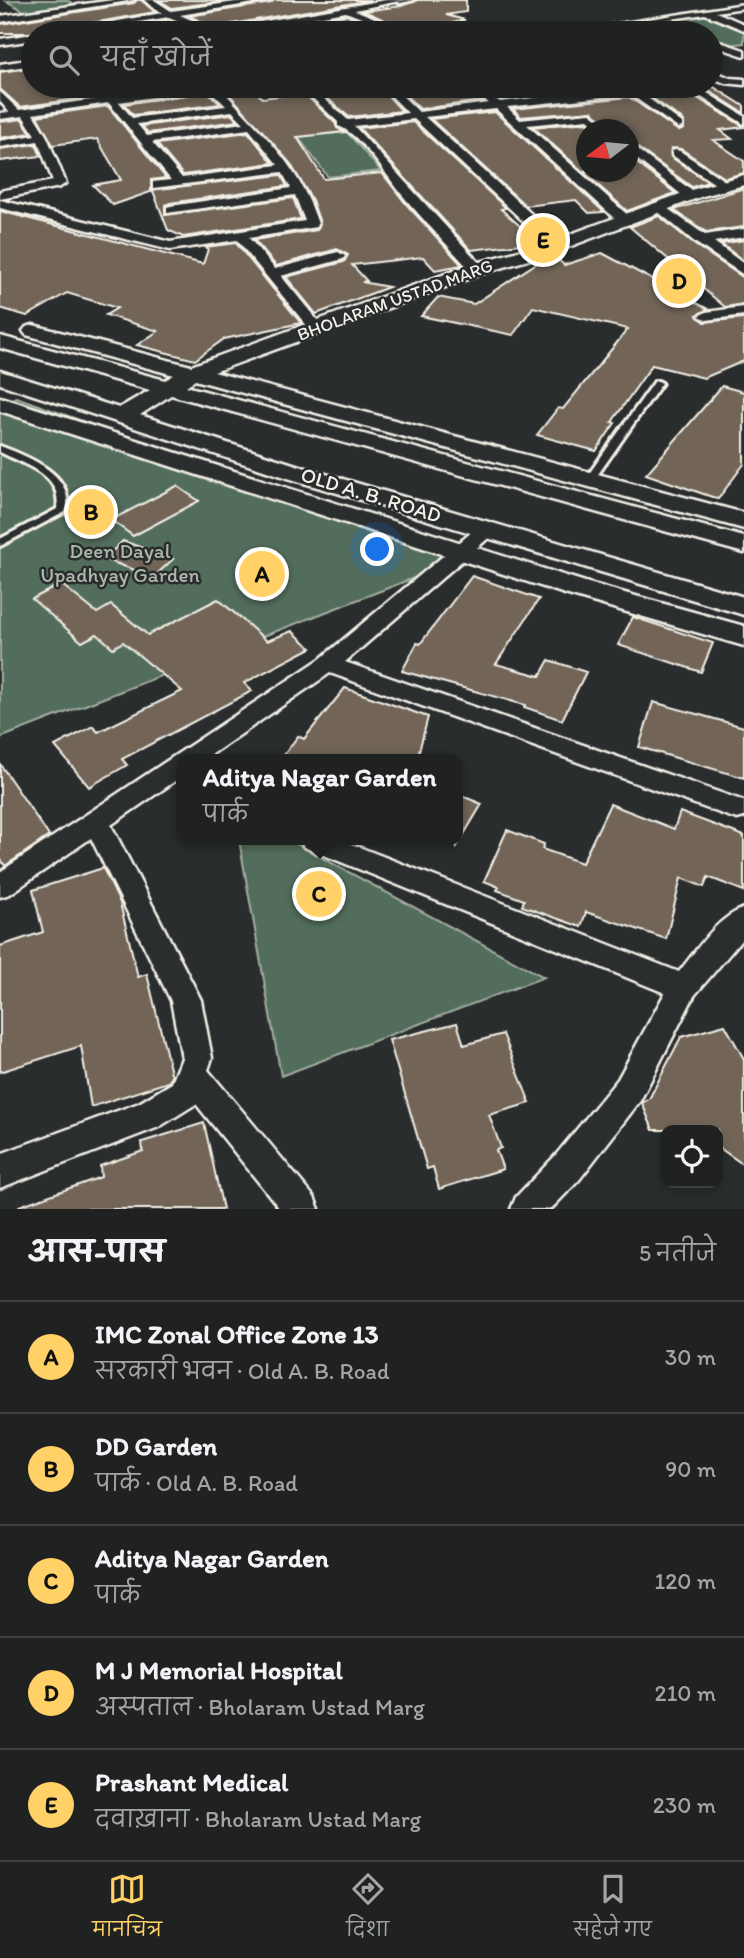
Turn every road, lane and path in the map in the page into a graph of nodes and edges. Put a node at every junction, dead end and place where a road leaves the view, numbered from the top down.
1 (68, 0) edge
2 (130, 0) edge
3 (148, 0) edge
4 (267, 0) edge
5 (412, 0) edge
6 (400, 1) edge
7 (0, 6) edge
8 (744, 6) edge
9 (81, 7) junction
10 (348, 10) junction
11 (706, 11) junction
12 (170, 14) junction
13 (16, 17) junction
14 (0, 19) edge
15 (288, 19) junction
16 (645, 20) junction
17 (128, 21) edge
18 (186, 21) edge
19 (277, 21) edge
20 (292, 21) edge
21 (376, 21) edge
22 (639, 21) edge
23 (648, 21) edge
24 (744, 27) edge
25 (21, 39) edge
26 (0, 42) edge
27 (723, 45) edge
28 (744, 53) edge
29 (21, 64) edge
30 (0, 67) edge
31 (723, 79) edge
32 (727, 81) junction
33 (723, 82) edge
34 (744, 82) edge
35 (0, 95) edge
36 (106, 98) edge
37 (124, 98) edge
38 (222, 98) edge
39 (317, 98) edge
40 (399, 98) edge
41 (488, 98) edge
42 (559, 98) edge
43 (568, 98) edge
44 (641, 98) edge
45 (709, 98) edge
46 (109, 100) junction
47 (499, 106) junction
48 (232, 108) junction
49 (22, 113) junction
50 (417, 115) junction
51 (0, 116) edge
52 (590, 116) junction
53 (594, 119) edge
54 (744, 121) edge
55 (128, 122) junction
56 (519, 123) junction
57 (342, 124) junction
58 (252, 125) junction
59 (678, 125) dead end
60 (42, 138) junction
61 (145, 140) junction
62 (0, 144) edge
63 (676, 153) dead end
64 (639, 155) edge
65 (283, 168) junction
66 (744, 180) edge
67 (179, 182) junction
68 (157, 185) dead end
69 (725, 186) junction
70 (297, 191) junction
71 (0, 195) edge
72 (691, 196) junction
73 (0, 204) edge
74 (660, 208) junction
75 (171, 210) dead end
76 (626, 221) junction
77 (744, 233) edge
78 (242, 236) junction
79 (701, 240) junction
80 (557, 245) junction
81 (338, 256) dead end
82 (477, 269) junction
83 (744, 271) edge
84 (274, 274) junction
85 (744, 311) edge
86 (706, 316) dead end
87 (0, 322) edge
88 (317, 329) junction
89 (0, 342) edge
90 (194, 372) junction
91 (2, 379) edge
92 (658, 383) dead end
93 (168, 387) junction
94 (0, 404) edge
95 (120, 417) junction
96 (0, 449) edge
97 (591, 478) junction
98 (744, 521) edge
99 (486, 530) junction
100 (0, 543) edge
101 (744, 545) edge
102 (463, 551) junction
103 (744, 606) edge
104 (744, 636) edge
105 (328, 664) junction
106 (194, 754) edge
107 (170, 783) edge
108 (737, 809) dead end
109 (96, 821) junction
110 (326, 845) edge
111 (0, 886) edge
112 (744, 920) edge
113 (684, 987) junction
114 (191, 1074) junction
115 (0, 1171) edge
116 (302, 1209) edge
117 (528, 1209) edge

1 - 9 street
2 - 9 street
3 - 12 street
4 - 12 street
5 - 6 lane
6 - 10 street
7 - 13 street
8 - 11 street
9 - 13 street
10 - 15 street
10 - 21 street
11 - 16 street
11 - 24 street
12 - 17 street
12 - 18 street
13 - 14 street
15 - 19 street
15 - 20 street
16 - 22 street
16 - 23 street
25 - 26 street
27 - 28 street
29 - 30 street
31 - 32 street
32 - 33 street
32 - 34 street
35 - 49 street
36 - 46 street
37 - 46 street
38 - 48 street
39 - 57 street
40 - 50 street
41 - 47 street
42 - 47 street
43 - 52 street
44 - 59 street
45 - 54 street
46 - 49 street
46 - 55 street
47 - 50 street
47 - 56 street
48 - 55 street
48 - 58 street
49 - 51 street
49 - 60 street
50 - 57 street
50 - 80 street
52 - 53 street
52 - 56 street
55 - 61 street
56 - 76 street
57 - 82 street
58 - 61 street
58 - 65 street
60 - 62 street
60 - 71 street
61 - 67 street
63 - 69 street
64 - 72 street
65 - 67 street
65 - 70 street
66 - 69 street, BHOLARAM USTAD MARG
67 - 68 street
69 - 72 street, BHOLARAM USTAD MARG
70 - 75 street
70 - 78 street
72 - 74 street, BHOLARAM USTAD MARG
73 - 78 street
74 - 76 street, BHOLARAM USTAD MARG
74 - 79 street
76 - 80 street, BHOLARAM USTAD MARG
77 - 79 street
78 - 84 street
79 - 83 street
80 - 82 street, BHOLARAM USTAD MARG
81 - 84 street
82 - 88 street, BHOLARAM USTAD MARG
84 - 88 street
85 - 86 street
87 - 90 street
88 - 90 street, BHOLARAM USTAD MARG
89 - 93 street
90 - 93 street, BHOLARAM USTAD MARG
90 - 97 street
91 - 95 street, OLD A. B. ROAD
92 - 97 lane
93 - 95 street, BHOLARAM USTAD MARG
93 - 101 street
94 - 102 street
95 - 99 street, OLD A. B. ROAD
96 - 100 lane
97 - 98 street
99 - 102 street
99 - 103 street, OLD A. B. ROAD
102 - 104 street
102 - 105 street
105 - 106 street
105 - 108 street
107 - 109 street
109 - 111 street
109 - 114 street
110 - 113 street
112 - 113 street
113 - 117 street
114 - 115 street
114 - 116 street

